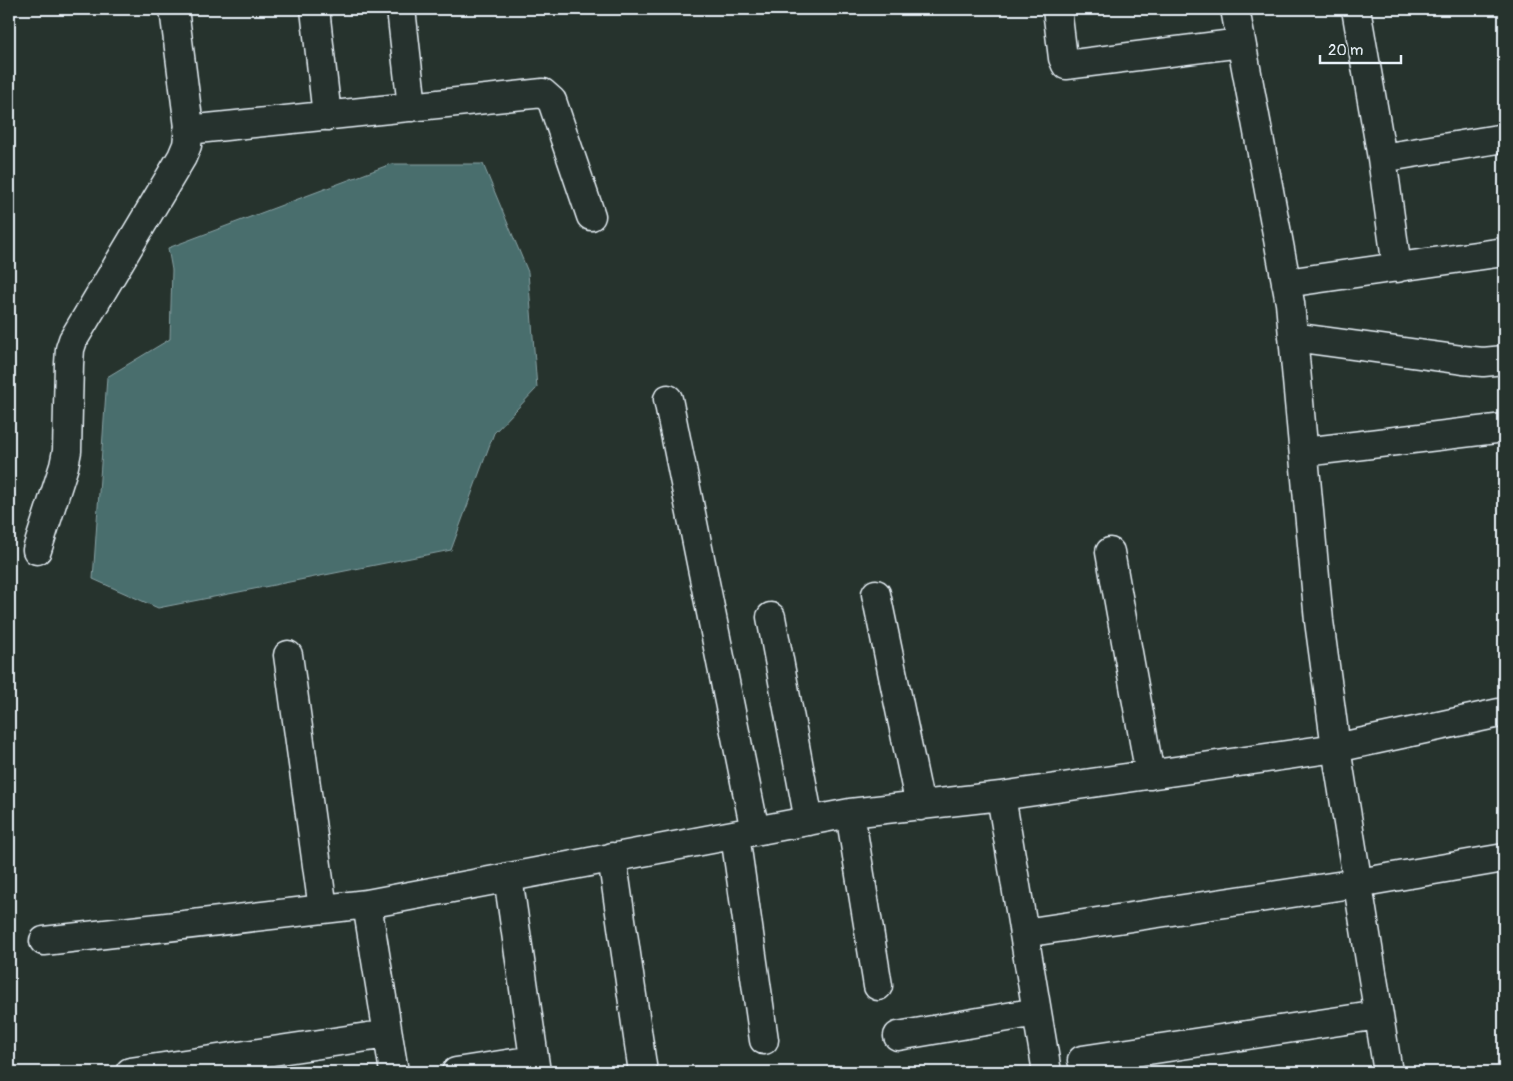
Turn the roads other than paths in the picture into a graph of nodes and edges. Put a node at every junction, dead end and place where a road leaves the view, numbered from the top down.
1 (174, 9) edge
2 (315, 9) edge
3 (401, 9) edge
4 (1057, 9) edge
5 (1235, 9) edge
6 (1356, 9) edge
7 (1241, 43) junction
8 (412, 107) junction
9 (327, 116) junction
10 (188, 130) junction
11 (1504, 138) edge
12 (1382, 158) junction
13 (591, 216) dead end
14 (1504, 252) edge
15 (1397, 268) junction
16 (1286, 283) junction
17 (1293, 337) junction
18 (1504, 360) edge
19 (668, 399) dead end
20 (1504, 428) edge
21 (1304, 452) junction
22 (37, 550) dead end
23 (1110, 552) dead end
24 (876, 594) dead end
25 (771, 617) dead end
26 (288, 655) dead end
27 (1504, 712) edge
28 (1336, 748) junction
29 (1150, 775) junction
30 (1002, 796) junction
31 (920, 806) junction
32 (850, 813) junction
33 (809, 821) junction
34 (745, 833) junction
35 (612, 857) junction
36 (1504, 858) edge
37 (508, 877) junction
38 (1358, 882) junction
39 (367, 904) junction
40 (322, 909) junction
41 (1024, 933) junction
42 (44, 941) dead end
43 (878, 986) dead end
44 (1037, 1012) junction
45 (1379, 1016) junction
46 (388, 1034) junction
47 (898, 1036) dead end
48 (764, 1040) dead end
49 (1082, 1060) dead end
50 (535, 1066) edge
51 (130, 1072) edge
52 (394, 1072) edge
53 (456, 1072) edge
54 (643, 1072) edge
55 (1047, 1072) edge
56 (1388, 1072) edge

1 - 10 street
2 - 9 street
3 - 8 street
4 - 7 street
5 - 7 street
6 - 12 street
7 - 16 street
8 - 9 street
8 - 13 street
9 - 10 street
10 - 22 street
11 - 12 street
12 - 15 street
14 - 15 street
15 - 16 street
16 - 17 street
17 - 18 street
17 - 21 street
19 - 34 street
20 - 21 street
21 - 28 street
23 - 29 street
24 - 31 street
25 - 33 street
26 - 40 street
27 - 28 street
28 - 29 street
28 - 38 street
29 - 30 street
30 - 31 street
30 - 41 street
31 - 32 street
32 - 33 street
32 - 43 street
33 - 34 street
34 - 35 street
34 - 48 street
35 - 37 street
35 - 54 street
36 - 38 street
37 - 39 street
37 - 50 street
38 - 41 street
38 - 45 street
39 - 40 street
39 - 46 street
40 - 42 street
41 - 44 street
44 - 47 street
44 - 55 street
45 - 49 street
45 - 56 street
46 - 51 street
46 - 52 street
50 - 53 street

